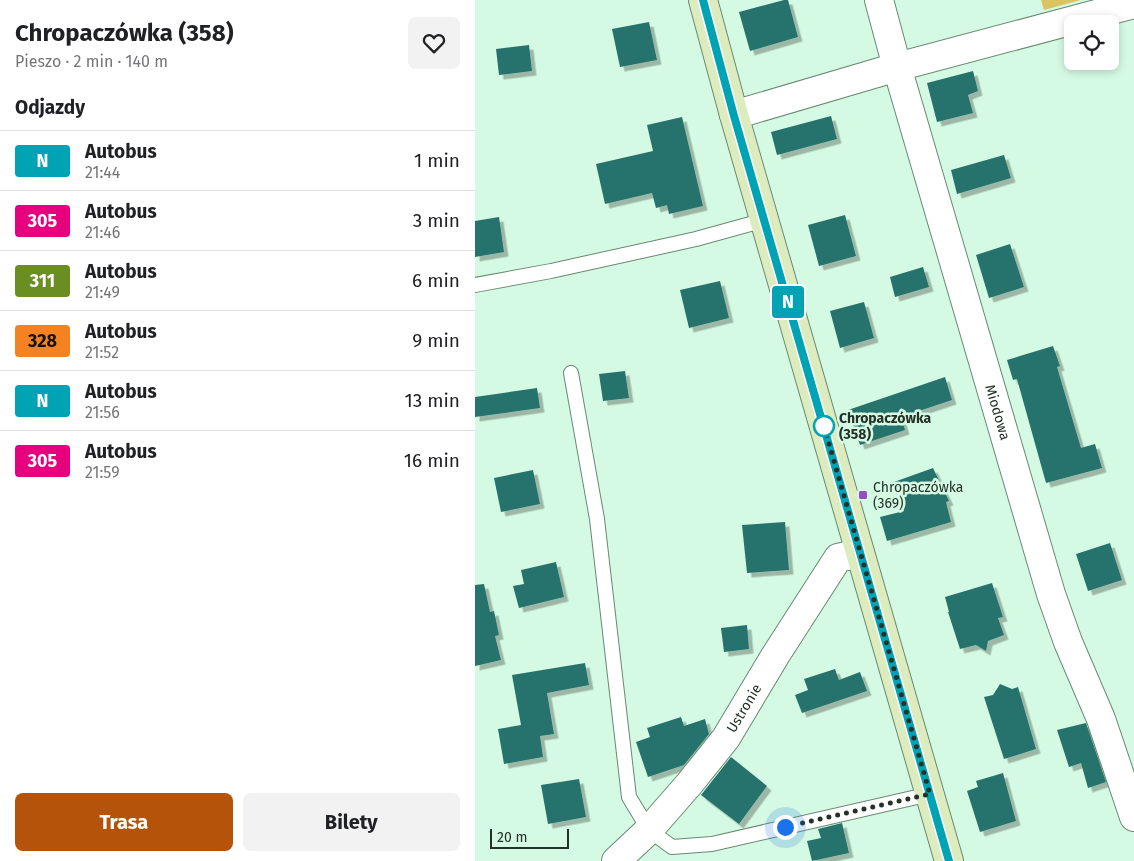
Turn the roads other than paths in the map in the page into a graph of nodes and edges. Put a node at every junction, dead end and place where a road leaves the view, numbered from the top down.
1 (703, 0) edge
2 (879, 0) edge
3 (1134, 4) edge
4 (897, 67) junction
5 (734, 116) junction
6 (765, 220) junction
7 (475, 285) edge
8 (571, 373) dead end
9 (860, 552) junction
10 (930, 794) junction
11 (1134, 817) edge
12 (649, 830) junction
13 (616, 861) edge
14 (949, 861) edge

1 - 5 street
2 - 4 street, Miodowa
3 - 4 street
4 - 5 street
4 - 11 street, Miodowa
5 - 6 street
6 - 7 lane
6 - 9 street
8 - 12 lane
9 - 10 street
9 - 12 street, Ustronie
10 - 12 lane
10 - 14 street
12 - 13 street, Ustronie

